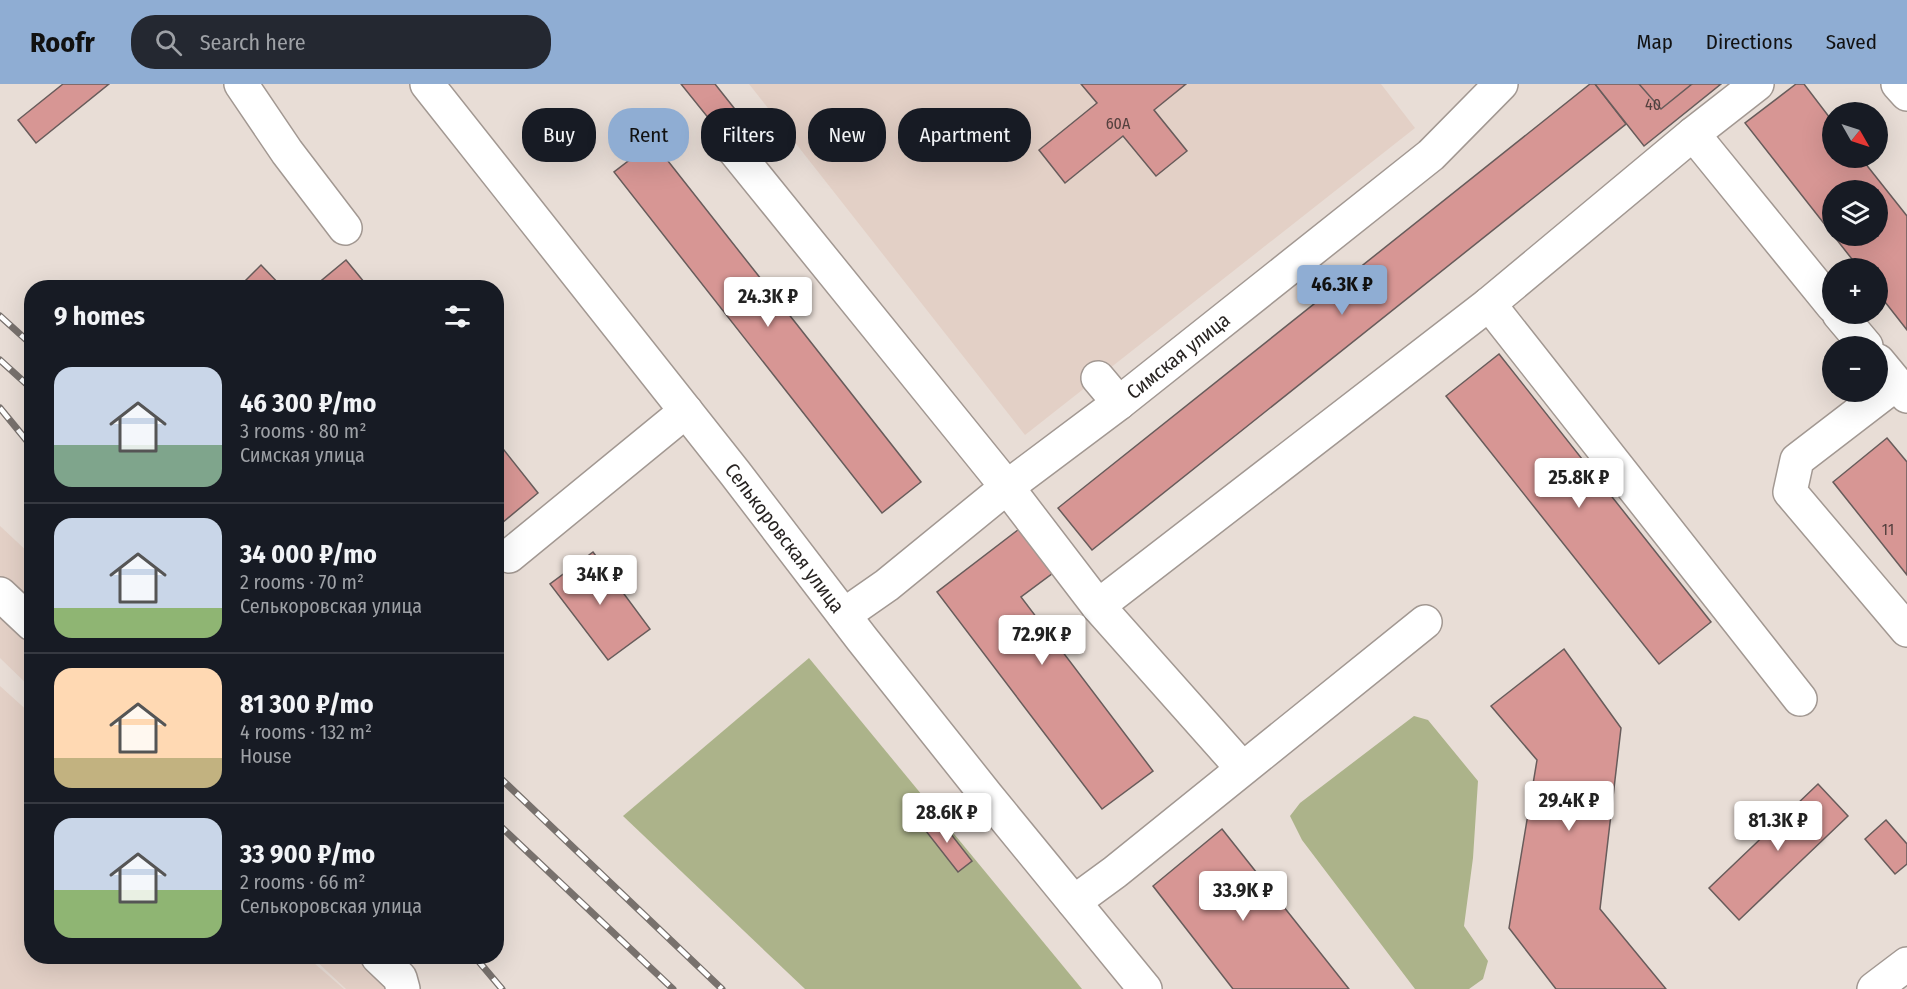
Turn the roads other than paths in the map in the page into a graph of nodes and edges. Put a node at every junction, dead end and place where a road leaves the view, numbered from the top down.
1 (241, 84) edge
2 (427, 84) edge
3 (1501, 84) edge
4 (1757, 84) edge
5 (1898, 84) edge
6 (1907, 94) edge
7 (1693, 134) junction
8 (744, 162) edge
9 (345, 228) dead end
10 (1822, 292) edge
11 (1489, 304) junction
12 (1847, 324) edge
13 (1858, 336) edge
14 (1098, 378) dead end
15 (1894, 380) edge
16 (1119, 403) junction
17 (686, 411) junction
18 (1007, 487) junction
19 (509, 556) dead end
20 (0, 594) edge
21 (1098, 606) junction
22 (844, 615) junction
23 (24, 616) edge
24 (1425, 621) dead end
25 (1907, 630) edge
26 (1800, 699) dead end
27 (1242, 768) junction
28 (1074, 902) junction
29 (385, 964) edge
30 (1907, 964) edge
31 (403, 989) edge
32 (1145, 989) edge
33 (1874, 989) edge

1 - 9 main road
2 - 17 main road, Селькоровская улица
3 - 16 main road, Симская улица
4 - 7 main road
5 - 6 main road
7 - 10 main road
7 - 11 main road
8 - 18 main road
11 - 21 main road
11 - 26 main road
12 - 13 main road
14 - 16 main road
15 - 25 main road
16 - 18 main road, Симская улица
17 - 19 main road
17 - 22 main road, Селькоровская улица
18 - 21 main road
18 - 22 main road, Симская улица
20 - 23 main road
21 - 27 main road
22 - 28 main road, Селькоровская улица
24 - 27 main road
27 - 28 main road
28 - 32 main road, Селькоровская улица
29 - 31 main road
30 - 33 main road

